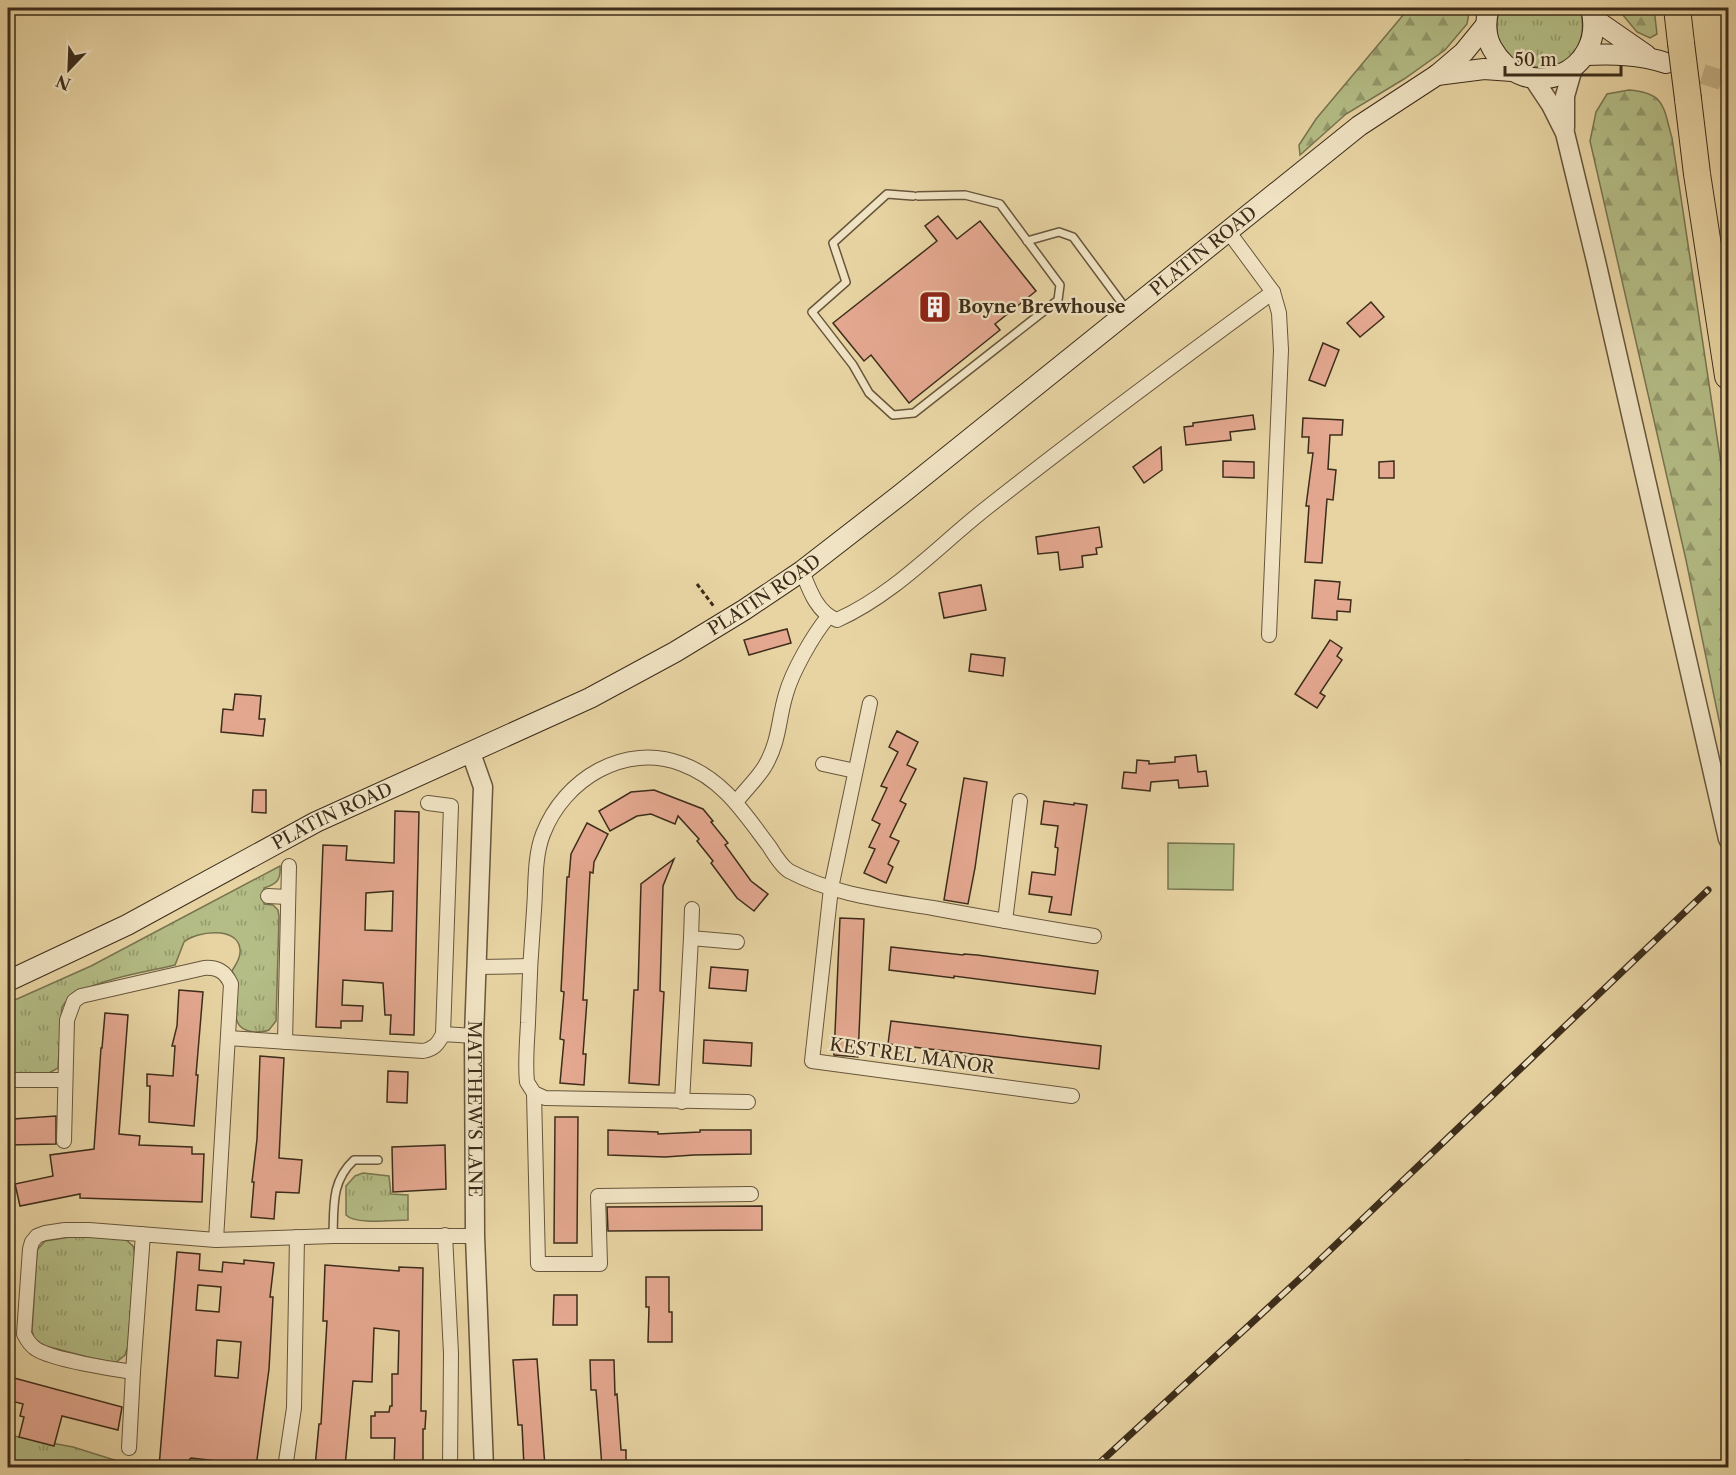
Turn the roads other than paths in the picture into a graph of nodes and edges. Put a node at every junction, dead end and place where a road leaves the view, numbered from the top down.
1 (1677, 8) edge
2 (1592, 13) edge
3 (1487, 16) edge
4 (1665, 54) junction
5 (1579, 61) junction
6 (1512, 71) junction
7 (1437, 75) junction
8 (1533, 78) junction
9 (1565, 133) junction
10 (1228, 231) junction
11 (1027, 241) junction
12 (1273, 292) junction
13 (1128, 311) junction
14 (1728, 376) edge
15 (802, 571) junction
16 (828, 617) junction
17 (1269, 635) dead end
18 (870, 703) dead end
19 (471, 753) junction
20 (823, 764) dead end
21 (855, 771) junction
22 (1020, 801) dead end
23 (736, 802) junction
24 (428, 803) dead end
25 (1728, 838) edge
26 (289, 866) dead end
27 (831, 888) junction
28 (268, 896) dead end
29 (287, 897) junction
30 (692, 909) dead end
31 (1005, 921) junction
32 (1094, 936) dead end
33 (691, 938) junction
34 (737, 942) dead end
35 (530, 966) junction
36 (478, 967) junction
37 (8, 981) edge
38 (443, 1034) junction
39 (474, 1036) junction
40 (228, 1038) junction
41 (285, 1042) junction
42 (8, 1080) edge
43 (65, 1080) junction
44 (534, 1093) junction
45 (1072, 1096) dead end
46 (682, 1102) junction
47 (748, 1102) dead end
48 (64, 1141) dead end
49 (378, 1160) dead end
50 (751, 1194) dead end
51 (143, 1234) junction
52 (445, 1235) junction
53 (333, 1236) junction
54 (475, 1236) junction
55 (297, 1237) junction
56 (216, 1240) junction
57 (133, 1372) junction
58 (129, 1448) dead end
59 (285, 1467) edge
60 (450, 1467) edge
61 (484, 1467) edge

1 - 4 highway
2 - 4 main road
2 - 5 main road
3 - 6 main road
3 - 7 main road, PLATIN ROAD
4 - 5 main road
4 - 14 highway, bridge
5 - 8 main road
5 - 9 street
6 - 7 main road, PLATIN ROAD
6 - 8 main road
7 - 10 main road, PLATIN ROAD
8 - 9 street
9 - 25 street
10 - 12 street
10 - 13 main road, PLATIN ROAD
11 - 11 lane
11 - 13 lane
12 - 16 street
12 - 17 street
13 - 15 main road, PLATIN ROAD
15 - 16 street
15 - 19 main road, PLATIN ROAD
16 - 23 street
18 - 21 street, KESTREL MANOR
19 - 36 street, MATTHEW'S LANE
19 - 37 main road, PLATIN ROAD
20 - 21 street
21 - 27 street, KESTREL MANOR
22 - 31 street
23 - 27 street
23 - 35 street
24 - 38 street
26 - 29 street
27 - 31 street
27 - 45 street, KESTREL MANOR
28 - 29 street
29 - 41 street
30 - 33 street
31 - 32 street
33 - 34 street
33 - 46 street
35 - 36 street
35 - 44 street
36 - 39 street, MATTHEW'S LANE
38 - 39 street
38 - 41 street
39 - 54 street, MATTHEW'S LANE
40 - 41 street
40 - 43 street
40 - 56 street
42 - 43 street
43 - 48 street
44 - 46 street
44 - 50 street
46 - 47 street
49 - 53 lane
51 - 56 street
51 - 57 street
51 - 57 street
52 - 53 street
52 - 54 street
52 - 60 street
53 - 55 street
54 - 61 street, MATTHEW'S LANE
55 - 56 street
55 - 59 street
57 - 58 street

